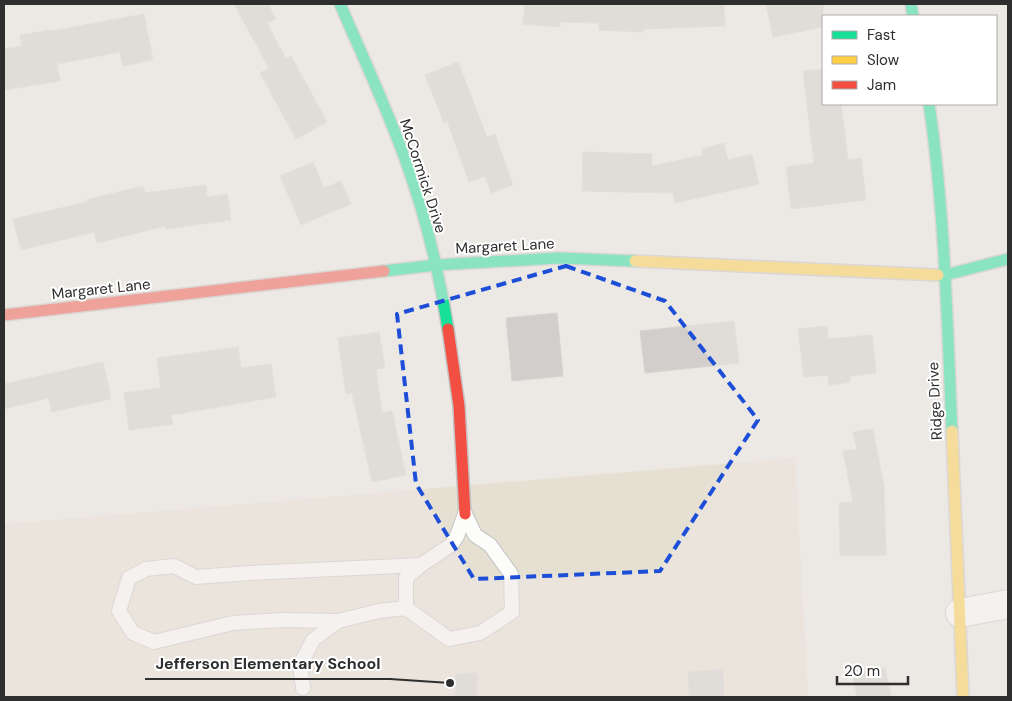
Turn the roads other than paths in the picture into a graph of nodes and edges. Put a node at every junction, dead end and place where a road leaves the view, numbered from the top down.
1 (340, 4) edge
2 (929, 105) edge
3 (1008, 260) edge
4 (436, 265) junction
5 (945, 275) junction
6 (4, 315) edge
7 (465, 514) junction
8 (421, 565) junction
9 (1008, 604) edge
10 (406, 608) junction
11 (960, 612) junction
12 (338, 620) junction
13 (303, 688) dead end
14 (963, 697) edge

1 - 4 street, McCormick Drive
2 - 5 street, Ridge Drive
3 - 5 street, Margaret Lane
4 - 5 street, Margaret Lane
4 - 6 street, Margaret Lane
4 - 7 street, McCormick Drive
5 - 11 street, Ridge Drive
7 - 8 lane
7 - 10 lane
8 - 10 lane
8 - 12 lane
9 - 11 street
10 - 12 lane
11 - 14 street, Ridge Drive
12 - 13 lane

